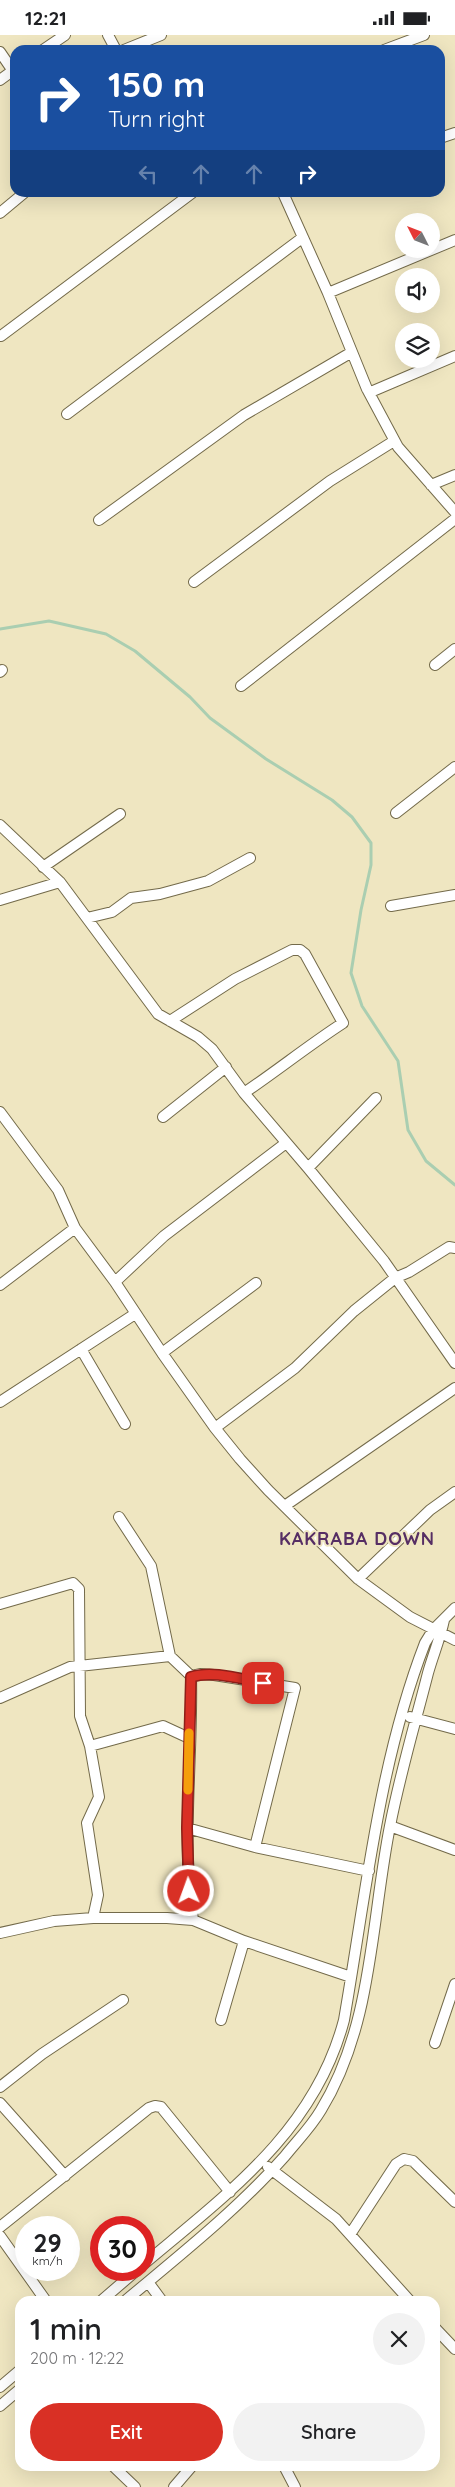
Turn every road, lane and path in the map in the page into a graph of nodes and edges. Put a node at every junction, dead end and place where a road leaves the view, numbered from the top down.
1 (64, 35) edge
2 (161, 35) edge
3 (424, 35) edge
4 (50, 45) edge
5 (136, 45) edge
6 (397, 45) edge
7 (0, 52) edge
8 (10, 65) edge
9 (10, 73) edge
10 (0, 81) edge
11 (19, 197) edge
12 (187, 197) edge
13 (286, 197) edge
14 (0, 213) edge
15 (302, 238) junction
16 (455, 240) edge
17 (328, 293) junction
18 (1, 336) edge
19 (352, 352) junction
20 (455, 356) edge
21 (366, 389) junction
22 (67, 414) dead end
23 (394, 441) junction
24 (455, 475) edge
25 (431, 485) junction
26 (455, 512) edge
27 (99, 519) dead end
28 (455, 519) edge
29 (194, 582) dead end
30 (455, 649) edge
31 (435, 665) dead end
32 (241, 686) dead end
33 (455, 767) edge
34 (396, 813) dead end
35 (120, 815) dead end
36 (0, 825) edge
37 (250, 859) dead end
38 (43, 867) junction
39 (60, 882) junction
40 (455, 895) edge
41 (0, 900) edge
42 (391, 906) dead end
43 (87, 919) junction
44 (170, 1021) junction
45 (226, 1067) junction
46 (244, 1093) junction
47 (376, 1098) dead end
48 (0, 1112) edge
49 (163, 1117) dead end
50 (286, 1143) junction
51 (308, 1168) junction
52 (76, 1228) junction
53 (455, 1248) edge
54 (395, 1278) junction
55 (115, 1282) junction
56 (256, 1283) dead end
57 (0, 1285) edge
58 (135, 1314) junction
59 (81, 1349) junction
60 (162, 1353) junction
61 (455, 1363) edge
62 (455, 1387) edge
63 (0, 1402) edge
64 (125, 1424) dead end
65 (215, 1428) junction
66 (455, 1492) edge
67 (286, 1505) junction
68 (119, 1517) dead end
69 (358, 1579) junction
70 (0, 1604) edge
71 (455, 1608) edge
72 (437, 1632) junction
73 (455, 1640) edge
74 (170, 1656) junction
75 (78, 1666) junction
76 (191, 1677) junction
77 (0, 1698) edge
78 (403, 1715) junction
79 (417, 1719) junction
80 (455, 1729) edge
81 (188, 1738) junction
82 (90, 1746) junction
83 (390, 1826) junction
84 (187, 1828) junction
85 (255, 1847) junction
86 (455, 1850) edge
87 (369, 1871) junction
88 (93, 1918) junction
89 (193, 1920) junction
90 (0, 1933) edge
91 (244, 1941) junction
92 (351, 1977) junction
93 (455, 1985) edge
94 (124, 2000) dead end
95 (221, 2020) dead end
96 (435, 2043) dead end
97 (0, 2087) edge
98 (0, 2103) edge
99 (262, 2162) junction
100 (272, 2171) junction
101 (65, 2176) junction
102 (230, 2191) junction
103 (455, 2202) edge
104 (0, 2227) edge
105 (351, 2233) junction
106 (0, 2236) edge
107 (155, 2255) edge
108 (124, 2281) edge
109 (148, 2282) junction
110 (42, 2296) edge
111 (106, 2296) edge
112 (131, 2296) edge
113 (158, 2296) edge
114 (406, 2296) edge
115 (440, 2333) edge
116 (455, 2349) edge
117 (15, 2374) edge
118 (0, 2387) edge
119 (15, 2393) edge
120 (0, 2406) edge
121 (118, 2471) edge
122 (188, 2471) edge
123 (286, 2471) edge
124 (135, 2487) edge
125 (174, 2487) edge
126 (294, 2487) edge

1 - 4 street
2 - 5 street
3 - 6 street
7 - 8 street
9 - 10 street
11 - 14 street
12 - 18 street
13 - 15 street
15 - 17 street
15 - 22 street
16 - 17 street
17 - 19 street
19 - 21 street
19 - 27 street
20 - 21 street
21 - 23 street
23 - 25 street
23 - 29 street
24 - 25 street
25 - 26 street
28 - 32 street
30 - 31 street
33 - 34 street
35 - 38 street
36 - 38 street
37 - 43 street
38 - 39 street
39 - 41 street
39 - 43 street
40 - 42 street
43 - 44 street
44 - 45 street
44 - 46 street
45 - 46 street
45 - 49 street
46 - 50 street
47 - 51 street
48 - 52 street
50 - 51 street
50 - 55 street
51 - 54 street
52 - 55 street
52 - 57 street
53 - 54 street
54 - 61 street
54 - 65 street
55 - 58 street
56 - 60 street
58 - 59 street
58 - 60 street
59 - 63 street
59 - 64 street
60 - 65 street
62 - 67 street
65 - 67 street
66 - 69 street
67 - 69 street
68 - 74 street
69 - 72 street
70 - 75 street
71 - 72 street
72 - 73 street
72 - 78 street
72 - 79 street
74 - 75 street
74 - 76 street
75 - 77 street
75 - 82 street
76 - 81 street
76 - 85 street
78 - 79 street
78 - 87 street
79 - 80 street
79 - 83 street
81 - 82 street
81 - 84 street
82 - 88 street
83 - 86 street
83 - 100 street
84 - 85 street
84 - 89 street
85 - 87 street
87 - 92 street
88 - 89 street
88 - 90 street
89 - 91 street
91 - 92 street
91 - 95 street
92 - 99 street
93 - 96 street
94 - 97 street
98 - 101 street
99 - 100 street
99 - 102 street
100 - 105 street
100 - 109 street
101 - 102 street
101 - 104 street
102 - 107 street
103 - 105 street
105 - 114 street
106 - 110 street
108 - 111 street
109 - 112 street
109 - 113 street
115 - 116 street
117 - 118 street
119 - 120 street
121 - 124 street
122 - 125 street
123 - 126 street

